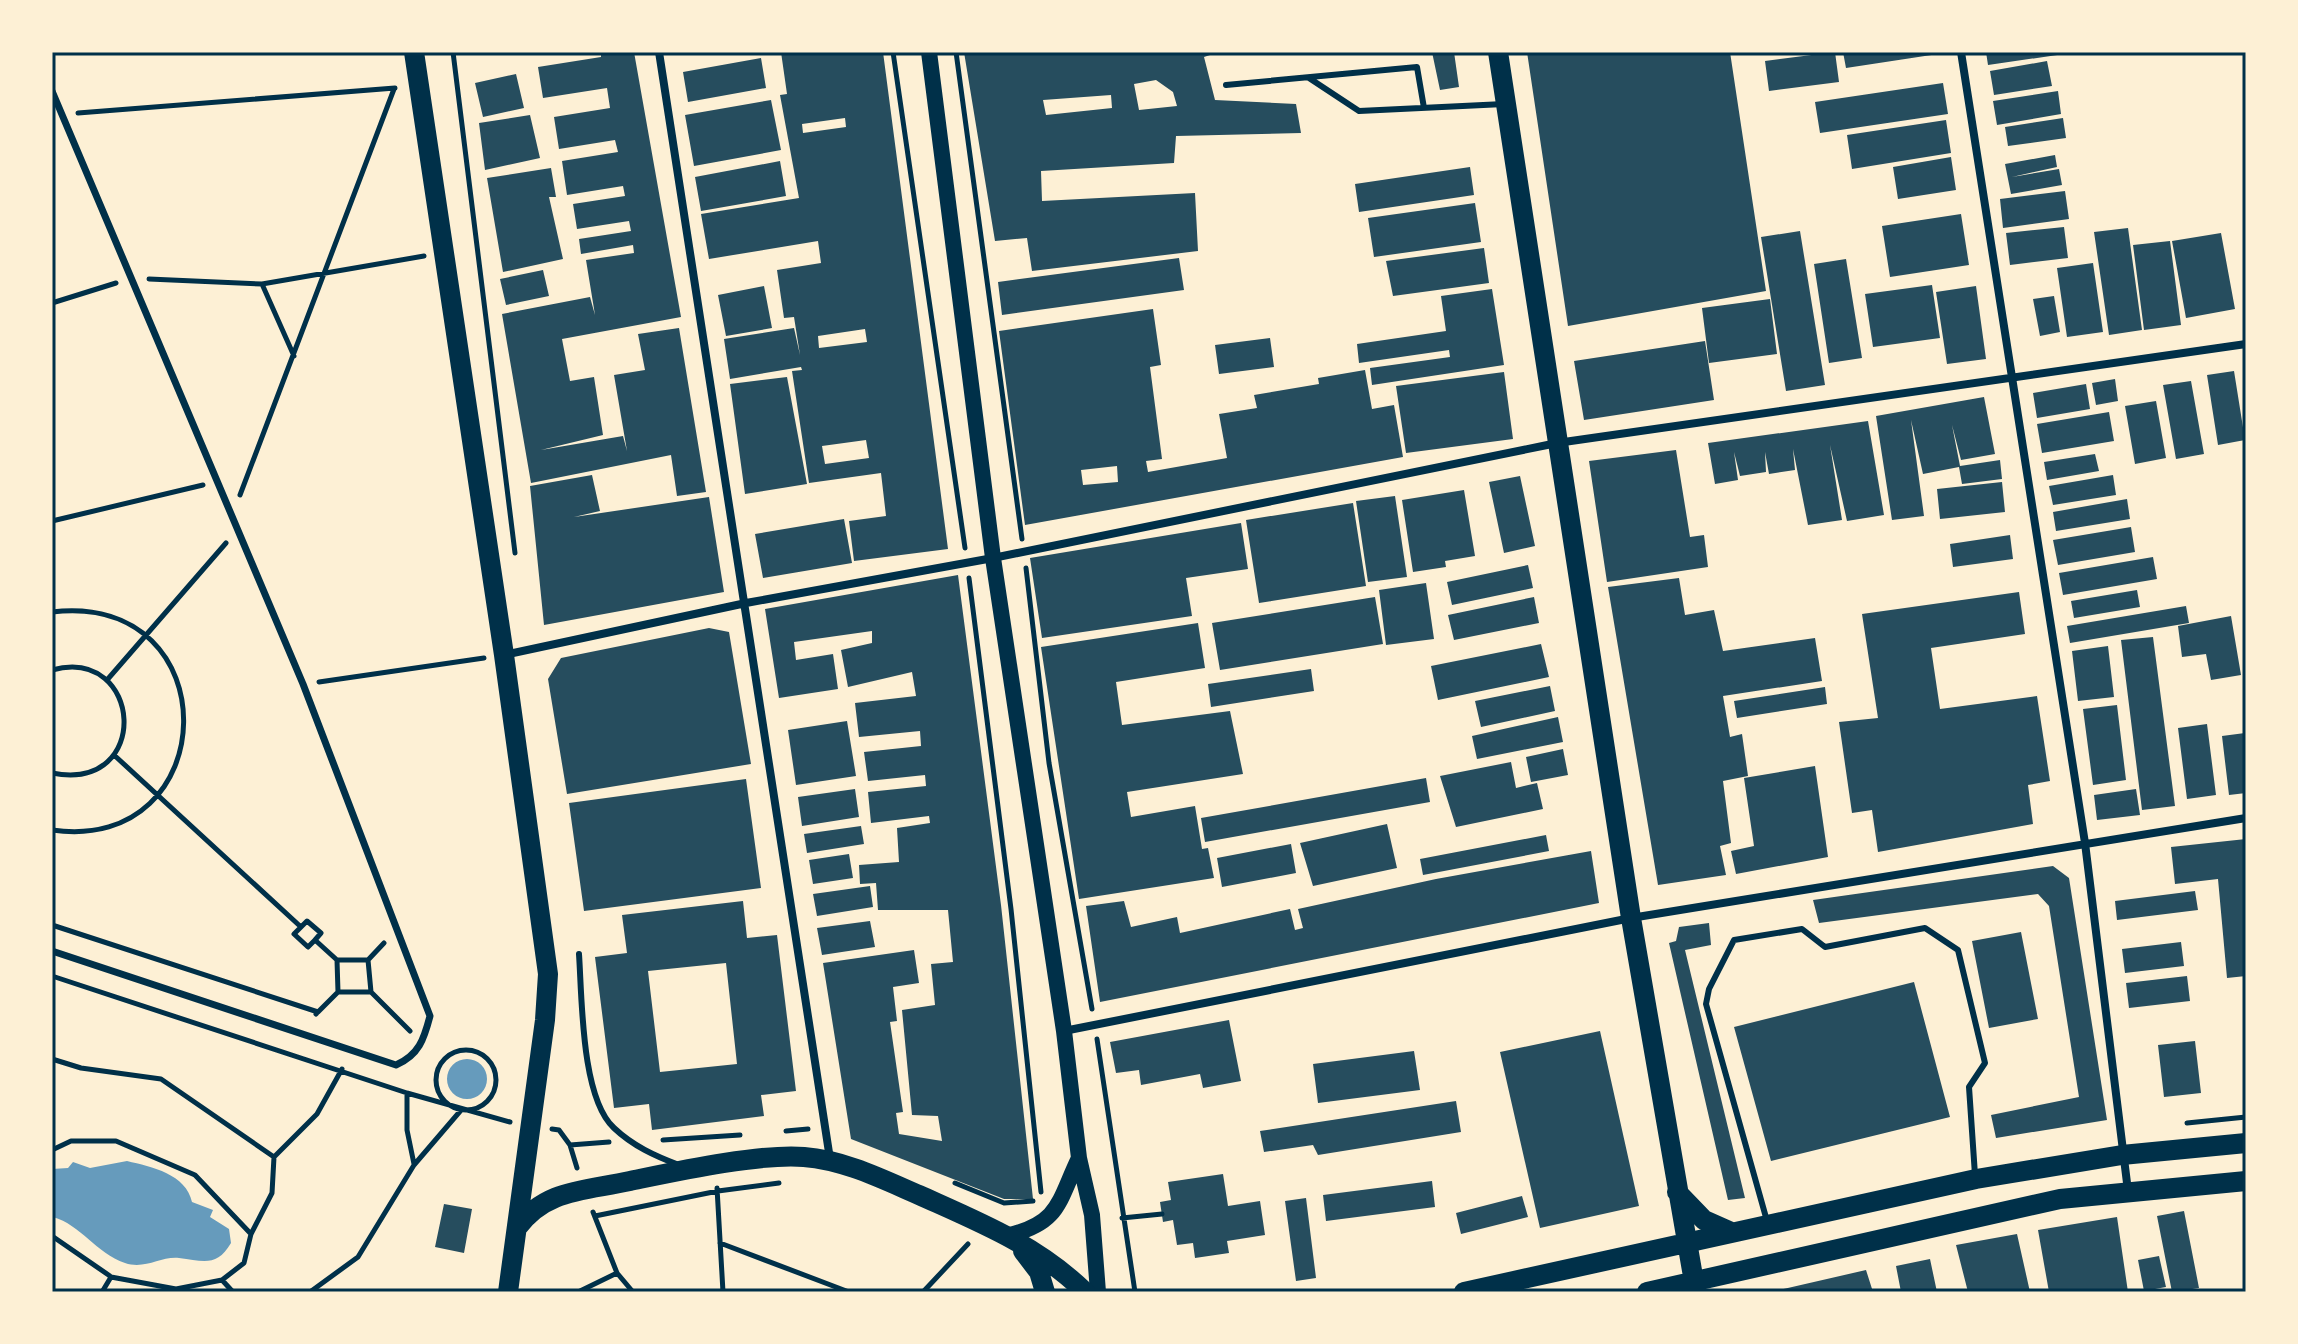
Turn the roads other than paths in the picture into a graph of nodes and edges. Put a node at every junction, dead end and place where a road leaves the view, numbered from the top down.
1 (414, 52) edge
2 (659, 52) edge
3 (929, 52) edge
4 (1498, 52) edge
5 (1961, 52) edge
6 (1308, 78) junction
7 (1226, 85) dead end
8 (52, 91) edge
9 (1507, 104) junction
10 (1424, 108) junction
11 (2246, 344) edge
12 (2011, 375) junction
13 (1557, 443) junction
14 (993, 558) junction
15 (746, 603) junction
16 (504, 655) junction
17 (2246, 818) edge
18 (2085, 843) junction
19 (1631, 918) junction
20 (52, 951) edge
21 (579, 954) dead end
22 (1064, 1031) junction
23 (2246, 1143) edge
24 (2122, 1155) junction
25 (1079, 1158) junction
26 (830, 1160) junction
27 (693, 1171) junction
28 (1976, 1179) junction
29 (2246, 1181) edge
30 (2128, 1191) junction
31 (1677, 1192) junction
32 (1768, 1225) junction
33 (517, 1228) junction
34 (1731, 1232) junction
35 (1010, 1235) junction
36 (1688, 1243) junction
37 (1694, 1282) junction
38 (508, 1292) edge
39 (1045, 1292) edge
40 (1085, 1292) edge
41 (1098, 1292) edge
42 (1464, 1292) edge
43 (1647, 1292) edge

1 - 16 main road
2 - 15 street
3 - 14 main road
4 - 9 main road
5 - 12 street
6 - 7 lane
6 - 10 lane
6 - 10 lane
8 - 20 street
9 - 10 lane
9 - 13 main road
11 - 12 street
12 - 13 street
12 - 18 street
13 - 14 street
13 - 19 main road
14 - 15 street
14 - 22 main road
15 - 16 street
15 - 26 street
16 - 33 main road
17 - 18 street
18 - 19 street
18 - 24 street
19 - 22 street
19 - 31 main road
21 - 27 lane
22 - 25 main road
23 - 24 main road
24 - 28 main road
24 - 30 street
25 - 35 main road
25 - 41 main road
26 - 27 main road
26 - 35 main road
27 - 33 main road
28 - 32 main road
28 - 32 lane
29 - 30 main road
30 - 37 main road
31 - 34 main road
31 - 36 main road
32 - 34 main road
33 - 38 main road
34 - 36 main road
35 - 39 main road
35 - 40 main road
36 - 37 main road
36 - 42 main road
37 - 43 main road

